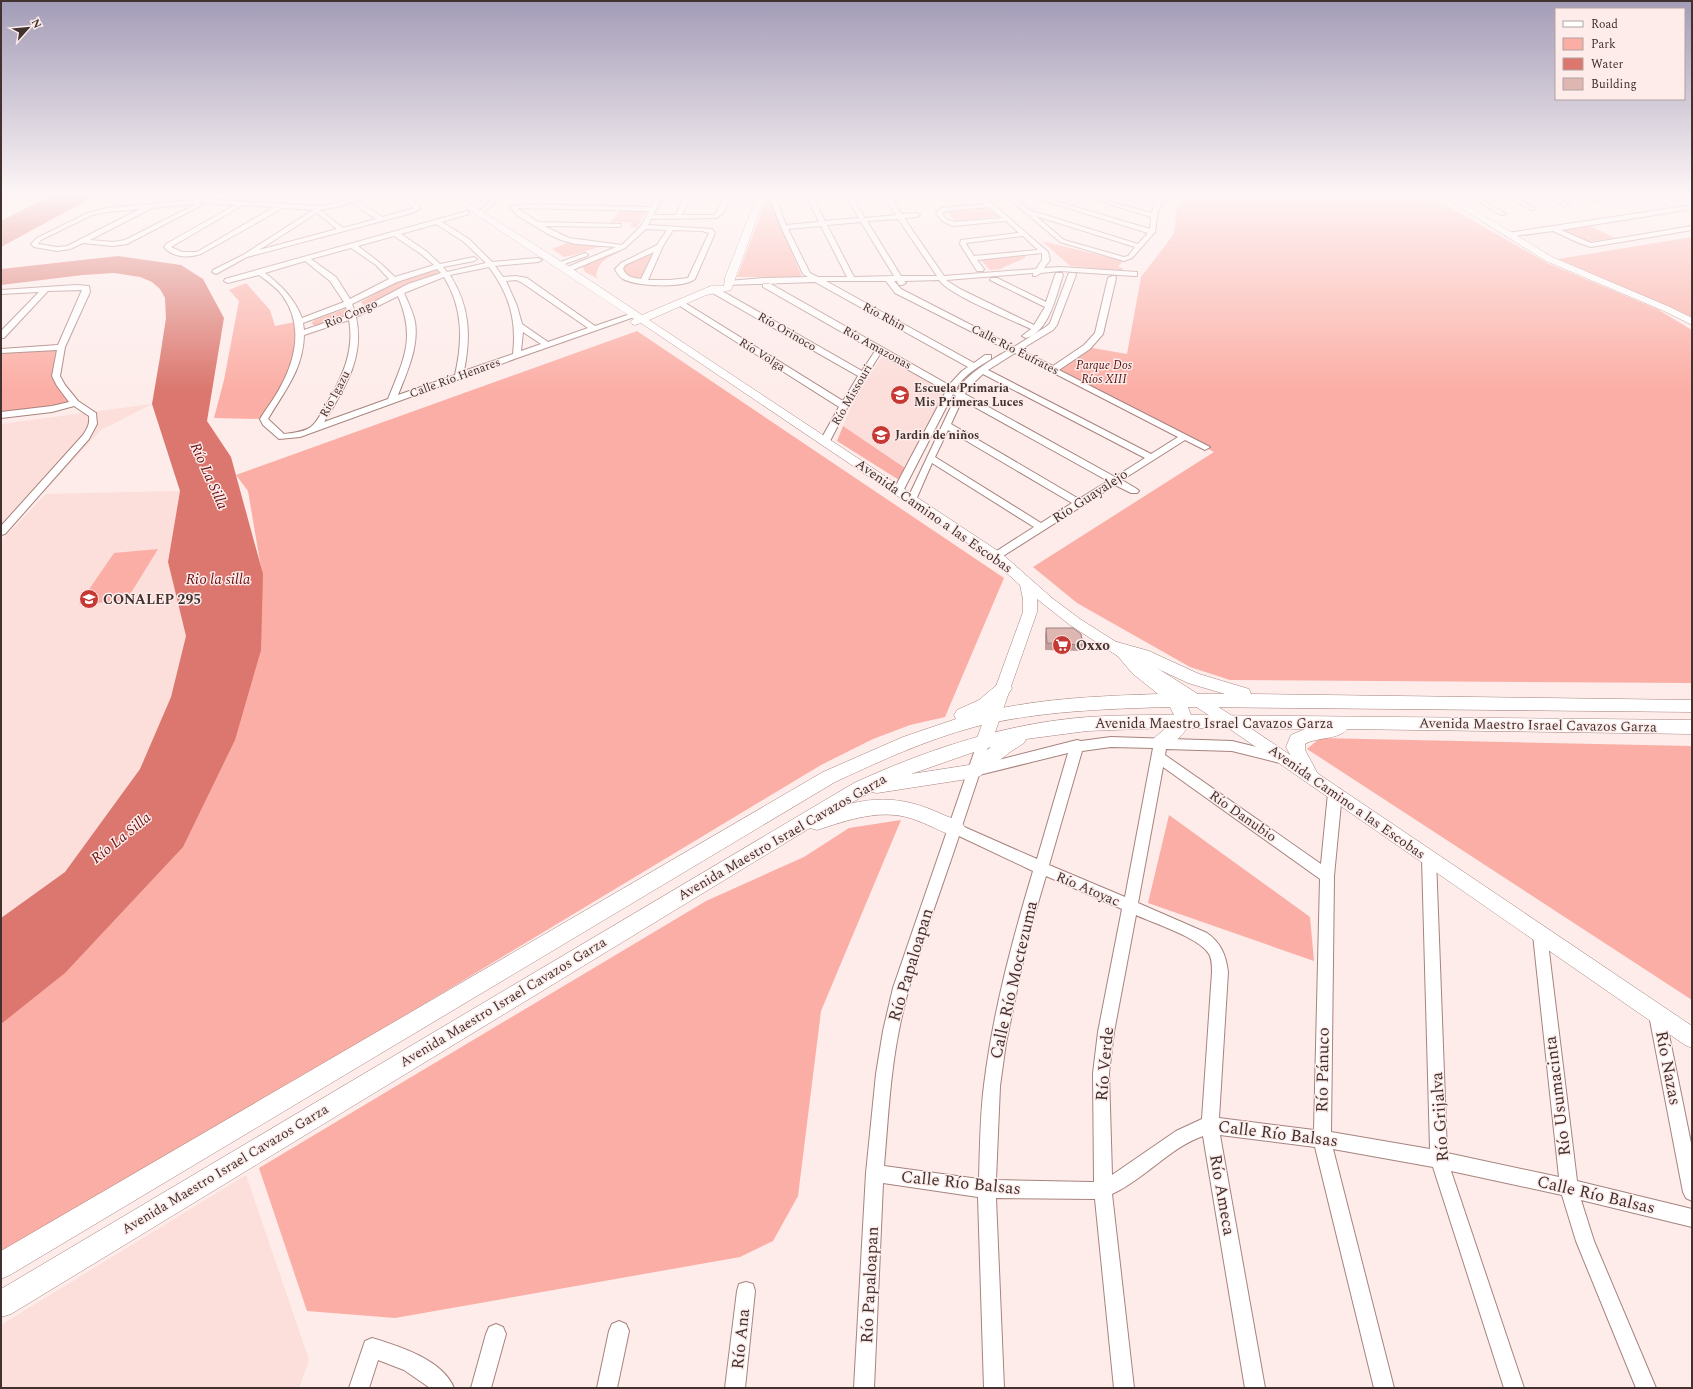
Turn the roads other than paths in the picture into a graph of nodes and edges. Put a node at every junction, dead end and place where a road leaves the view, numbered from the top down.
1 (236, 261) edge
2 (297, 261) edge
3 (310, 261) edge
4 (374, 261) edge
5 (433, 261) edge
6 (489, 261) junction
7 (498, 261) edge
8 (539, 261) edge
9 (554, 261) edge
10 (570, 261) edge
11 (588, 261) edge
12 (629, 261) edge
13 (653, 261) edge
14 (699, 261) edge
15 (728, 261) edge
16 (731, 261) edge
17 (800, 261) edge
18 (843, 261) edge
19 (888, 261) edge
20 (930, 261) edge
21 (975, 261) edge
22 (1028, 261) edge
23 (1045, 261) edge
24 (1554, 261) edge
25 (559, 264) junction
26 (439, 266) junction
27 (980, 269) dead end
28 (568, 270) junction
29 (216, 272) dead end
30 (260, 272) junction
31 (446, 274) junction
32 (1036, 274) junction
33 (1020, 275) junction
34 (1059, 275) junction
35 (1072, 275) junction
36 (1112, 278) junction
37 (502, 279) junction
38 (814, 279) junction
39 (852, 279) junction
40 (394, 280) junction
41 (994, 280) junction
42 (644, 281) junction
43 (891, 281) junction
44 (901, 281) junction
45 (943, 281) junction
46 (228, 282) dead end
47 (824, 284) junction
48 (766, 285) junction
49 (719, 288) junction
50 (46, 289) junction
51 (1, 292) edge
52 (400, 292) junction
53 (679, 303) junction
54 (348, 304) junction
55 (1048, 306) junction
56 (353, 316) junction
57 (637, 320) junction
58 (299, 322) junction
59 (1692, 322) edge
60 (519, 326) junction
61 (594, 329) junction
62 (1037, 329) junction
63 (302, 333) junction
64 (1, 336) edge
65 (546, 345) junction
66 (61, 347) junction
67 (1011, 348) junction
68 (879, 350) junction
69 (1, 351) edge
70 (517, 355) junction
71 (974, 366) junction
72 (982, 370) junction
73 (1053, 370) junction
74 (862, 375) junction
75 (459, 376) junction
76 (951, 390) junction
77 (960, 394) junction
78 (392, 400) junction
79 (76, 403) junction
80 (844, 406) junction
81 (1, 415) edge
82 (946, 425) junction
83 (316, 428) junction
84 (1184, 437) junction
85 (825, 441) junction
86 (1205, 448) dead end
87 (1151, 457) junction
88 (930, 458) junction
89 (1114, 480) junction
90 (898, 491) junction
91 (1134, 491) dead end
92 (912, 500) junction
93 (1079, 502) junction
94 (1041, 527) junction
95 (1, 532) edge
96 (996, 556) junction
97 (1026, 581) junction
98 (1027, 621) junction
99 (1075, 622) junction
100 (1121, 650) junction
101 (1003, 690) junction
102 (1175, 700) junction
103 (1197, 700) junction
104 (1276, 701) junction
105 (1380, 702) junction
106 (1692, 706) edge
107 (1003, 714) junction
108 (1229, 721) junction
109 (1182, 722) junction
110 (1299, 722) junction
111 (1345, 722) junction
112 (1692, 727) edge
113 (1048, 728) junction
114 (1029, 732) junction
115 (935, 734) junction
116 (984, 741) junction
117 (1077, 746) junction
118 (1160, 750) junction
119 (1288, 761) junction
120 (974, 771) junction
121 (1310, 776) junction
122 (861, 788) junction
123 (1335, 793) junction
124 (956, 829) junction
125 (788, 831) junction
126 (1429, 859) junction
127 (1041, 868) junction
128 (1327, 876) junction
129 (1131, 907) junction
130 (1540, 935) junction
131 (1217, 952) joint
132 (502, 970) junction
133 (1657, 1015) junction
134 (454, 1031) junction
135 (1692, 1038) edge
136 (1210, 1126) junction
137 (1322, 1139) junction
138 (1439, 1160) junction
139 (875, 1173) junction
140 (1569, 1188) junction
141 (987, 1189) junction
142 (1103, 1189) junction
143 (1692, 1192) edge
144 (1692, 1218) edge
145 (1, 1266) edge
146 (746, 1291) dead end
147 (1, 1304) edge
148 (619, 1331) dead end
149 (496, 1334) dead end
150 (359, 1388) edge
151 (444, 1388) edge
152 (481, 1388) edge
153 (608, 1388) edge
154 (735, 1388) edge
155 (864, 1388) edge
156 (994, 1388) edge
157 (1124, 1388) edge
158 (1255, 1388) edge
159 (1384, 1388) edge
160 (1514, 1388) edge
161 (1646, 1388) edge

1 - 29 street
2 - 30 street
3 - 54 street, Río Igazu
4 - 40 street
5 - 26 street
6 - 7 street, Río Congo
6 - 26 street, Río Congo
6 - 31 street, Río Congo
6 - 37 street
8 - 57 street, Avenida Camino a las Escobas
9 - 25 street, Avenida Camino a las Escobas
10 - 25 street
11 - 28 street
12 - 42 street
13 - 42 street
14 - 42 street
15 - 49 street
16 - 49 street
17 - 38 street, Río Rhin
18 - 39 street
19 - 44 street
20 - 45 street
21 - 27 street
22 - 33 street
23 - 32 street
24 - 59 street
25 - 28 street, Avenida Camino a las Escobas
26 - 31 street
26 - 40 street, Río Congo
28 - 57 street, Avenida Camino a las Escobas
30 - 46 street
30 - 58 street
31 - 52 street, Río Congo
31 - 75 street
32 - 33 street
32 - 34 street
32 - 36 street
33 - 41 street
33 - 45 street
34 - 35 street
34 - 55 street
35 - 36 street
35 - 67 street
36 - 73 street
37 - 60 street
37 - 61 street
38 - 39 street
38 - 47 street, Río Rhin
38 - 49 street
39 - 43 street
40 - 54 street, Río Congo
41 - 45 street
41 - 55 street
43 - 44 street
43 - 47 street
43 - 67 street, Calle Río Éufrates
44 - 45 street
45 - 62 street
47 - 48 street
47 - 71 street, Río Rhin
48 - 49 street
48 - 68 street, Río Amazonas
49 - 53 street
49 - 74 street, Río Orinoco
50 - 51 street
50 - 64 street
50 - 66 street
52 - 56 street, Río Congo
52 - 78 street
53 - 57 street
53 - 80 street, Río Volga
54 - 56 street, Río Igazu
54 - 58 street, Río Congo
55 - 62 street
56 - 63 street, Río Congo
56 - 83 street, Río Igazu
57 - 61 street, Calle Río Henares
57 - 85 street, Avenida Camino a las Escobas
58 - 63 street
60 - 65 street
60 - 70 street
61 - 65 street, Calle Río Henares
62 - 67 street
63 - 83 street, Calle Río Henares
65 - 70 street, Calle Río Henares
66 - 69 street
66 - 79 street
67 - 71 street
67 - 72 street
67 - 73 street, Calle Río Éufrates
68 - 74 street, Río Missouri
68 - 76 street, Río Amazonas
70 - 75 street, Calle Río Henares
71 - 76 street
72 - 77 street
72 - 87 street
73 - 84 street, Calle Río Éufrates
74 - 80 street, Río Missouri
75 - 78 street, Calle Río Henares
76 - 77 street, Río Amazonas
76 - 90 street
77 - 82 street
77 - 89 street, Río Amazonas
78 - 83 street, Calle Río Henares
79 - 81 street
79 - 95 street
80 - 85 street, Río Missouri
82 - 88 street
82 - 93 street
84 - 86 street, Calle Río Éufrates
84 - 87 street, Río Guayalejo
85 - 90 street, Avenida Camino a las Escobas
87 - 89 street, Río Guayalejo
88 - 92 street
88 - 94 street
89 - 91 street, Río Amazonas
89 - 93 street, Río Guayalejo
90 - 92 street, Avenida Camino a las Escobas
92 - 96 street, Avenida Camino a las Escobas
93 - 94 street, Río Guayalejo
94 - 96 street, Río Guayalejo
96 - 97 street, Avenida Camino a las Escobas
97 - 98 street
97 - 99 street, Avenida Camino a las Escobas
98 - 99 street
98 - 101 street
99 - 100 street, Avenida Camino a las Escobas
100 - 102 main road
100 - 103 street, Avenida Camino a las Escobas
100 - 104 main road
101 - 107 main road
101 - 115 main road
102 - 103 main road, Avenida Maestro Israel Cavazos Garza
102 - 107 main road, Avenida Maestro Israel Cavazos Garza
102 - 109 main road
103 - 104 main road, Avenida Maestro Israel Cavazos Garza
103 - 108 street, Avenida Camino a las Escobas
104 - 105 main road, Avenida Maestro Israel Cavazos Garza
105 - 106 main road, Avenida Maestro Israel Cavazos Garza
105 - 110 main road
107 - 113 main road
107 - 115 main road, Avenida Maestro Israel Cavazos Garza
107 - 116 street, Río Papaloapan
108 - 109 main road, Avenida Maestro Israel Cavazos Garza
108 - 110 main road, Avenida Maestro Israel Cavazos Garza
108 - 119 street, Avenida Camino a las Escobas
109 - 113 main road, Avenida Maestro Israel Cavazos Garza
109 - 118 main road
110 - 111 main road, Avenida Maestro Israel Cavazos Garza
111 - 112 main road, Avenida Maestro Israel Cavazos Garza
111 - 121 main road
113 - 114 main road, Avenida Maestro Israel Cavazos Garza
114 - 116 main road, Avenida Maestro Israel Cavazos Garza
114 - 120 main road
115 - 132 main road, Avenida Maestro Israel Cavazos Garza
116 - 120 street, Río Papaloapan
116 - 122 main road, Avenida Maestro Israel Cavazos Garza
117 - 118 street
117 - 120 street
117 - 127 street, Calle Río Moctezuma
118 - 119 street
118 - 128 street, Río Danubio
118 - 129 street, Río Verde
119 - 121 street, Avenida Camino a las Escobas
120 - 122 main road
120 - 124 street, Río Papaloapan
121 - 123 street, Avenida Camino a las Escobas
122 - 125 main road, Avenida Maestro Israel Cavazos Garza
123 - 126 street, Avenida Camino a las Escobas
123 - 128 street, Río Pánuco
124 - 125 main road
124 - 127 street, Río Atoyac
124 - 139 street, Río Papaloapan
125 - 134 main road, Avenida Maestro Israel Cavazos Garza
126 - 130 street, Avenida Camino a las Escobas
126 - 138 street, Río Grijalva
127 - 129 street, Río Atoyac
127 - 141 street, Calle Río Moctezuma
128 - 137 street, Río Pánuco
129 - 131 street, Río Atoyac
129 - 142 street, Río Verde
130 - 133 street, Avenida Camino a las Escobas
130 - 140 street, Río Usumacinta
131 - 136 street, Río Ameca
132 - 134 main road
132 - 145 main road, Avenida Maestro Israel Cavazos Garza
133 - 135 street, Avenida Camino a las Escobas
133 - 143 street, Río Nazas
134 - 147 main road, Avenida Maestro Israel Cavazos Garza
136 - 137 street, Calle Río Balsas
136 - 142 street, Calle Río Balsas
136 - 158 street, Río Ameca
137 - 138 street, Calle Río Balsas
137 - 159 street, Río Pánuco
138 - 140 street, Calle Río Balsas
138 - 160 street, Río Grijalva
139 - 141 street, Calle Río Balsas
139 - 155 street, Río Papaloapan
140 - 144 street, Calle Río Balsas
140 - 161 street, Río Usumacinta
141 - 142 street, Calle Río Balsas
141 - 156 street, Calle Río Moctezuma
142 - 157 street, Río Verde
146 - 154 street, Río Ana
148 - 153 street
149 - 152 street
150 - 151 street

